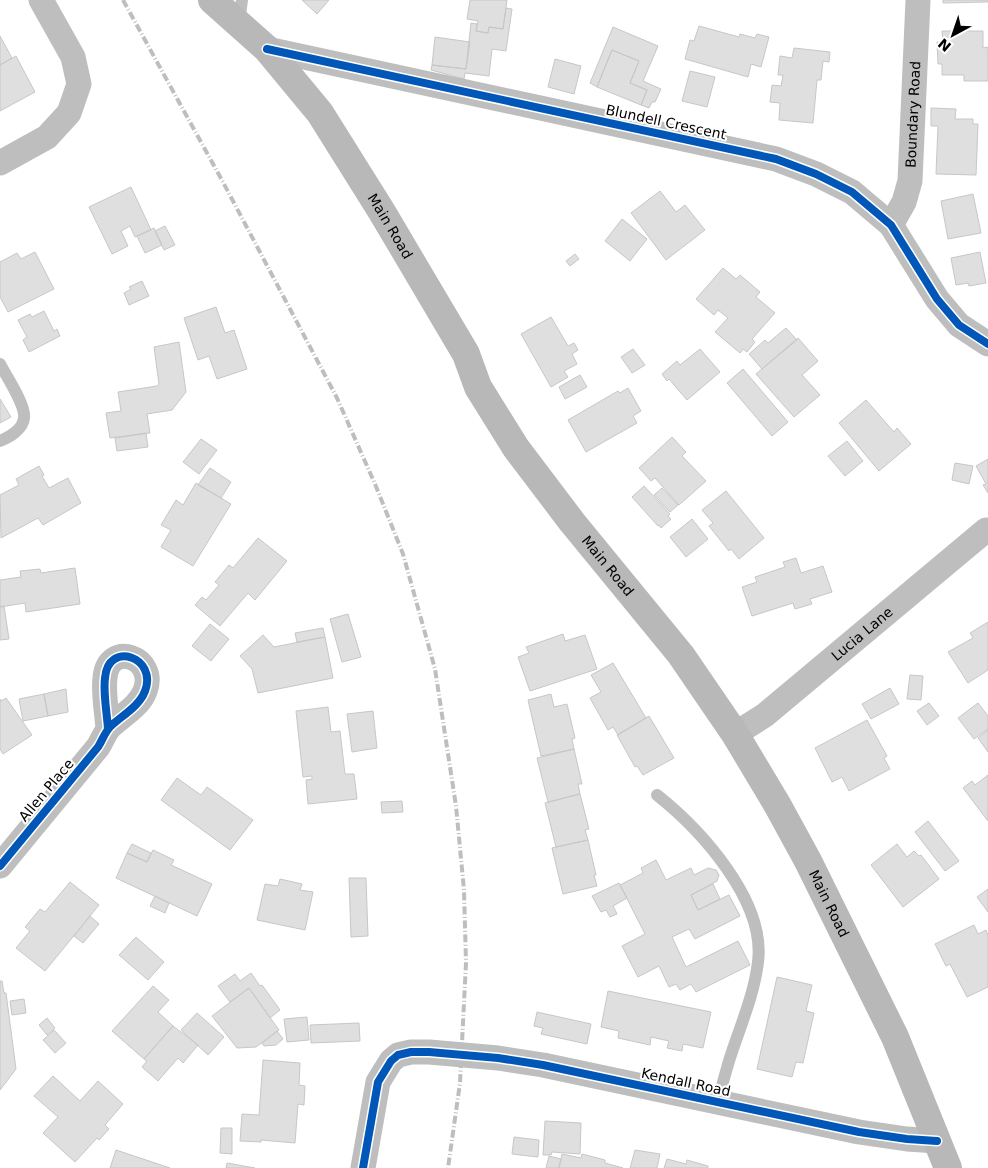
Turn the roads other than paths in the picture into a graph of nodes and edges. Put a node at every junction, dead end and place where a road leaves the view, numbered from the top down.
1 (41, 0) edge
2 (212, 0) edge
3 (918, 0) edge
4 (241, 12) edge
5 (268, 49) junction
6 (0, 163) edge
7 (891, 225) junction
8 (988, 344) edge
9 (0, 364) edge
10 (0, 441) edge
11 (986, 530) dead end
12 (108, 729) dead end
13 (735, 734) junction
14 (657, 795) dead end
15 (0, 866) edge
16 (718, 1102) junction
17 (938, 1141) junction
18 (363, 1168) edge
19 (948, 1168) edge

1 - 6 street
2 - 4 main road, Main Road
3 - 7 street, Boundary Road
4 - 5 main road, Main Road
5 - 7 street, Blundell Crescent
5 - 13 main road, Main Road
7 - 8 street, Blundell Crescent
9 - 10 lane
11 - 13 street, Lucia Lane
12 - 15 street, Allen Place
13 - 17 main road, Main Road
14 - 16 lane
16 - 17 street, Kendall Road
16 - 18 street, Kendall Road
17 - 19 main road, Main Road

